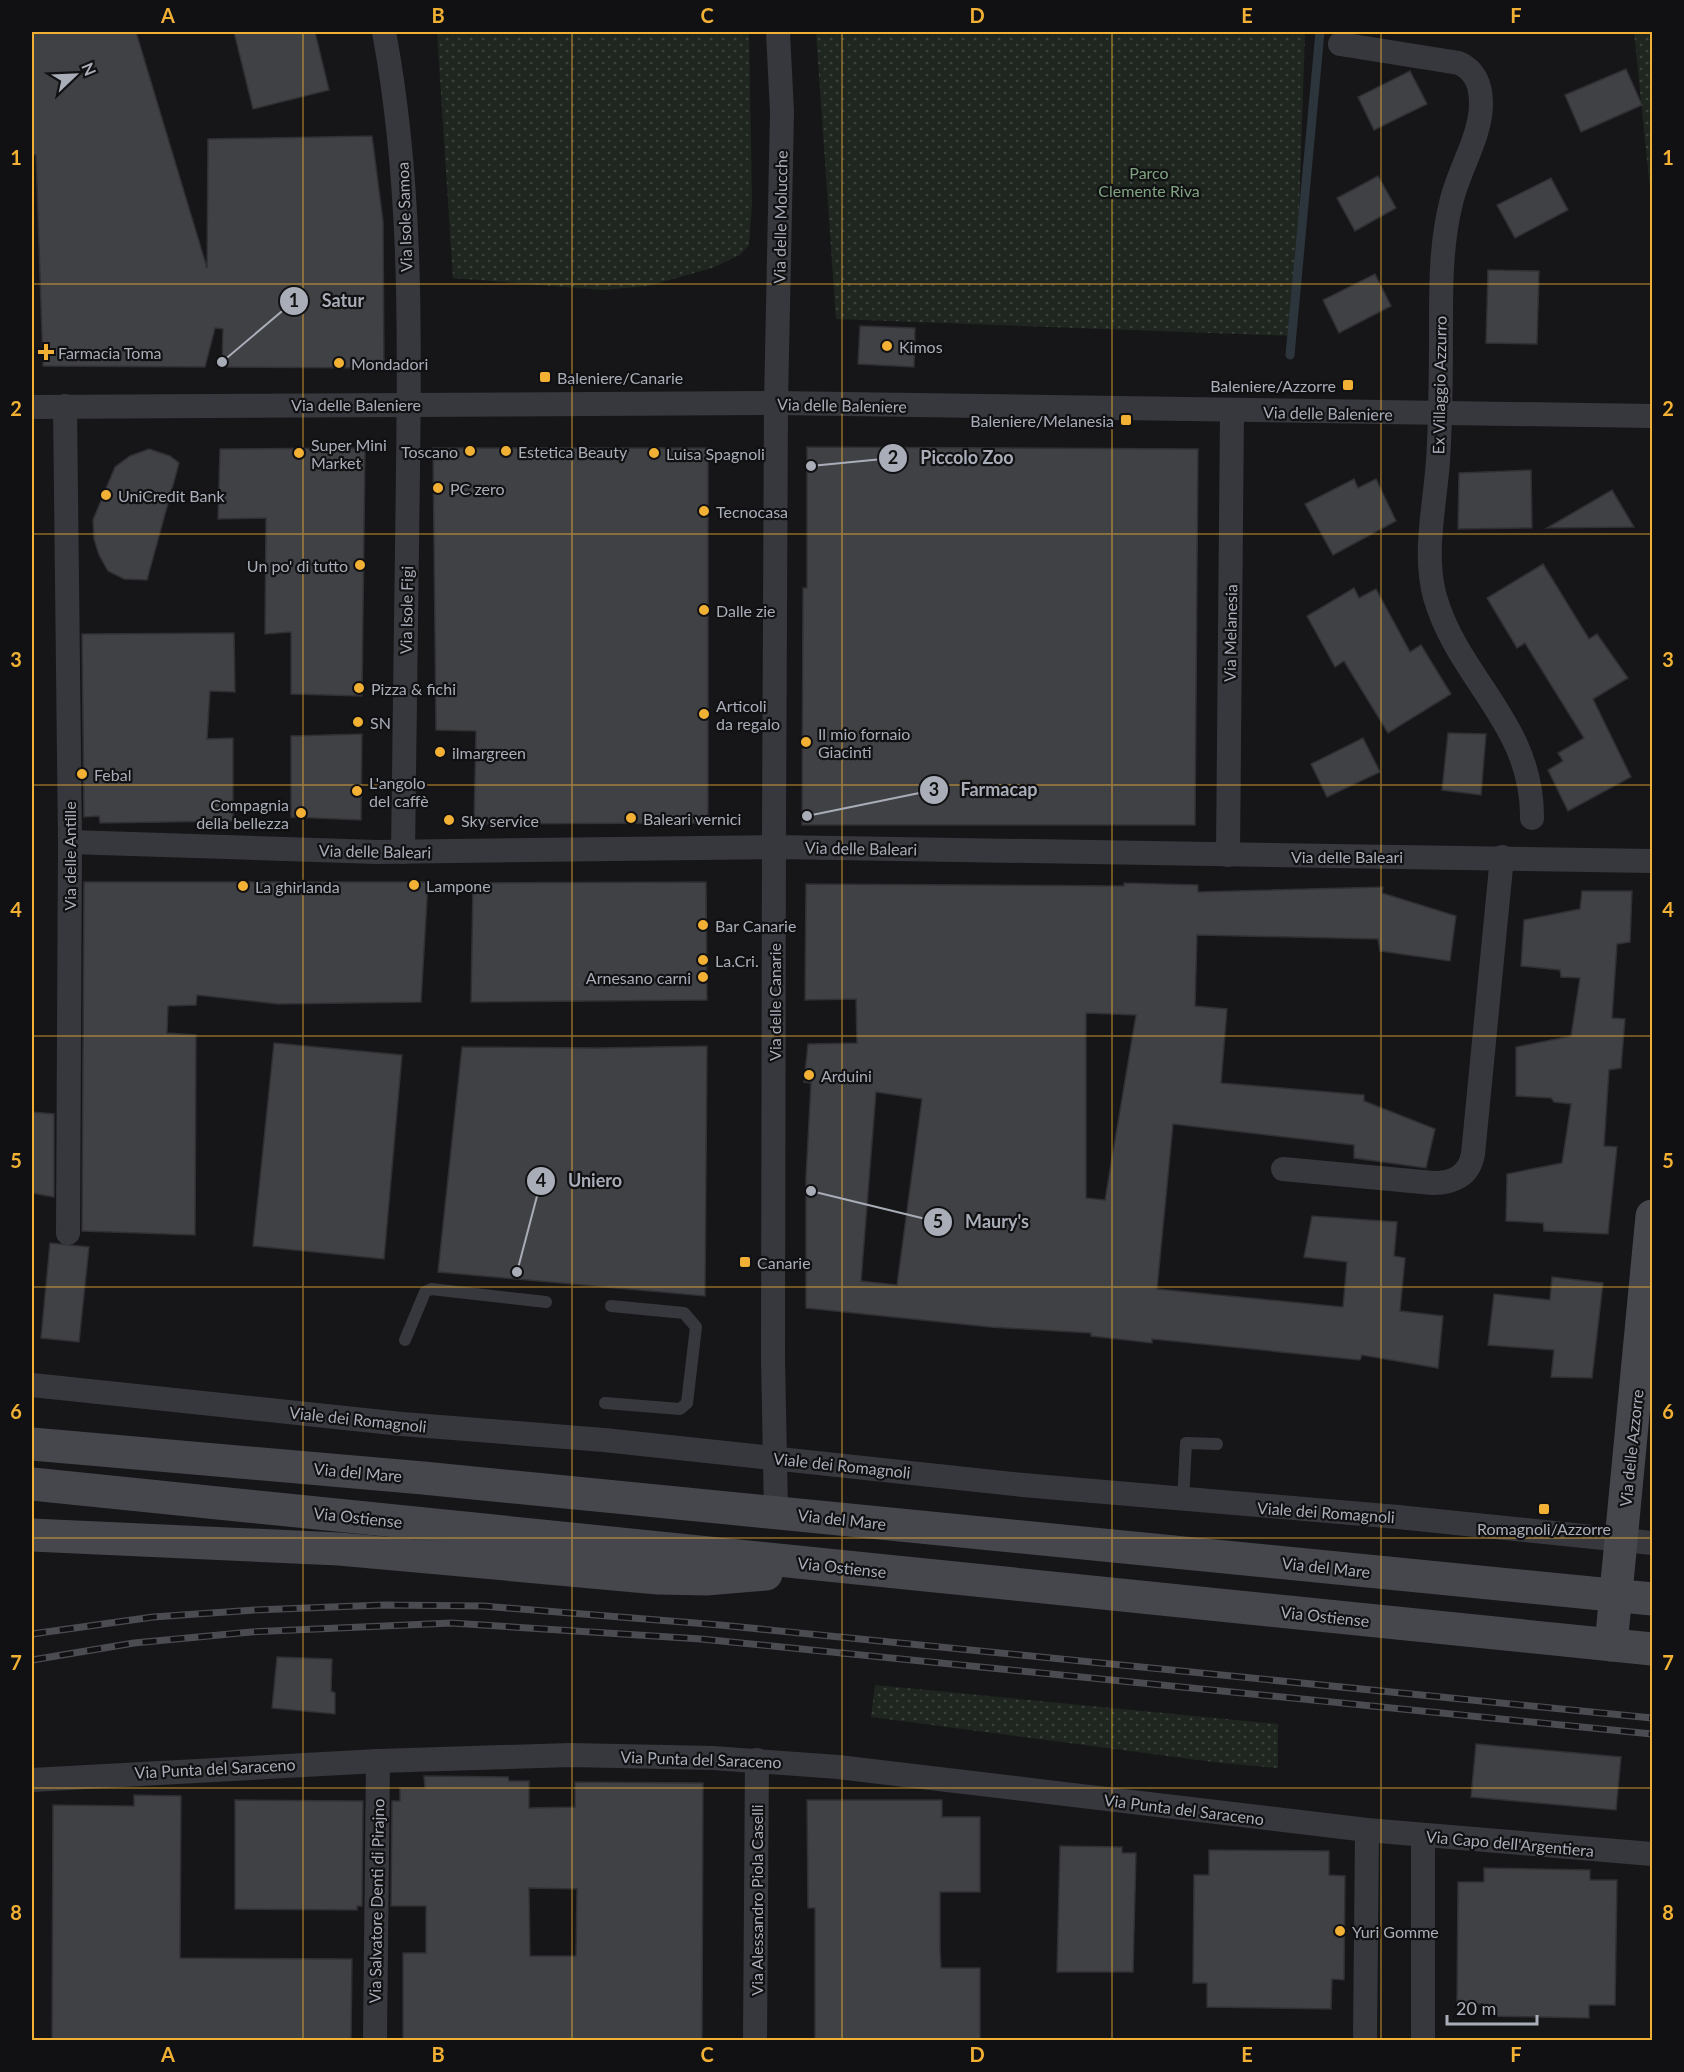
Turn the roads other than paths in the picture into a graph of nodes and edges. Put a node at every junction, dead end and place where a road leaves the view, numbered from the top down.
1 (384, 32) edge
2 (778, 32) edge
3 (1340, 44) dead end
4 (408, 404) junction
5 (776, 404) junction
6 (65, 406) junction
7 (32, 407) edge
8 (1232, 412) junction
9 (1441, 414) junction
10 (1653, 416) edge
11 (1532, 818) dead end
12 (70, 842) junction
13 (774, 847) junction
14 (403, 852) junction
15 (1228, 855) junction
16 (1502, 857) junction
17 (1653, 861) edge
18 (1283, 1169) dead end
19 (1653, 1216) edge
20 (68, 1233) dead end
21 (546, 1302) dead end
22 (611, 1306) dead end
23 (405, 1340) dead end
24 (32, 1385) edge
25 (1645, 1393) edge
26 (605, 1403) dead end
27 (32, 1444) edge
28 (1217, 1444) dead end
29 (775, 1457) junction
30 (32, 1484) edge
31 (1183, 1501) junction
32 (777, 1512) junction
33 (32, 1535) edge
34 (1637, 1542) edge
35 (823, 1566) junction
36 (1616, 1595) junction
37 (1653, 1599) edge
38 (1611, 1645) junction
39 (1653, 1649) edge
40 (757, 1760) junction
41 (378, 1761) junction
42 (32, 1780) edge
43 (1367, 1830) junction
44 (1423, 1836) junction
45 (1653, 1854) edge
46 (375, 2040) edge
47 (755, 2040) edge
48 (1365, 2040) edge
49 (1423, 2040) edge

1 - 4 street, Via Isole Samoa
2 - 5 street, Via delle Molucche
3 - 9 street, Ex Villaggio Azzurro
4 - 5 street, Via delle Baleniere
4 - 6 street, Via delle Baleniere
4 - 14 street, Via Isole Figi
5 - 8 street, Via delle Baleniere
5 - 13 street, Via delle Canarie
6 - 7 street, Via delle Baleniere
6 - 12 street, Via delle Antille
8 - 9 street, Via delle Baleniere
8 - 15 street, Via Melanesia
9 - 10 street, Via delle Baleniere
9 - 11 street, Ex Villaggio Azzurro
12 - 14 street, Via delle Baleari
12 - 20 street, Via delle Antille
13 - 14 street, Via delle Baleari
13 - 15 street, Via delle Baleari
13 - 29 street, Via delle Canarie
15 - 16 street, Via delle Baleari
16 - 17 street, Via delle Baleari
16 - 18 street
19 - 25 street, Via delle Azzorre
21 - 23 lane
22 - 26 lane
24 - 29 street, Viale dei Romagnoli
25 - 34 street, Via delle Azzorre
27 - 32 street, Via del Mare
28 - 31 lane
29 - 31 street, Viale dei Romagnoli
29 - 32 street
30 - 35 street, Via Ostiense
31 - 34 street, Viale dei Romagnoli
32 - 36 street, Via del Mare
33 - 35 street
34 - 36 street, Via delle Azzorre
35 - 38 street, Via Ostiense
36 - 37 street, Via del Mare
36 - 38 street, Via delle Azzorre
38 - 39 street, Via Ostiense
40 - 41 street, Via Punta del Saraceno
40 - 43 street, Via Punta del Saraceno
40 - 47 street, Via Alessandro Piola Caselli
41 - 42 street, Via Punta del Saraceno
41 - 46 street, Via Salvatore Denti di Pirajno
43 - 44 street, Via Capo dell'Argentiera
43 - 48 street
44 - 45 street, Via Capo dell'Argentiera
44 - 49 street

